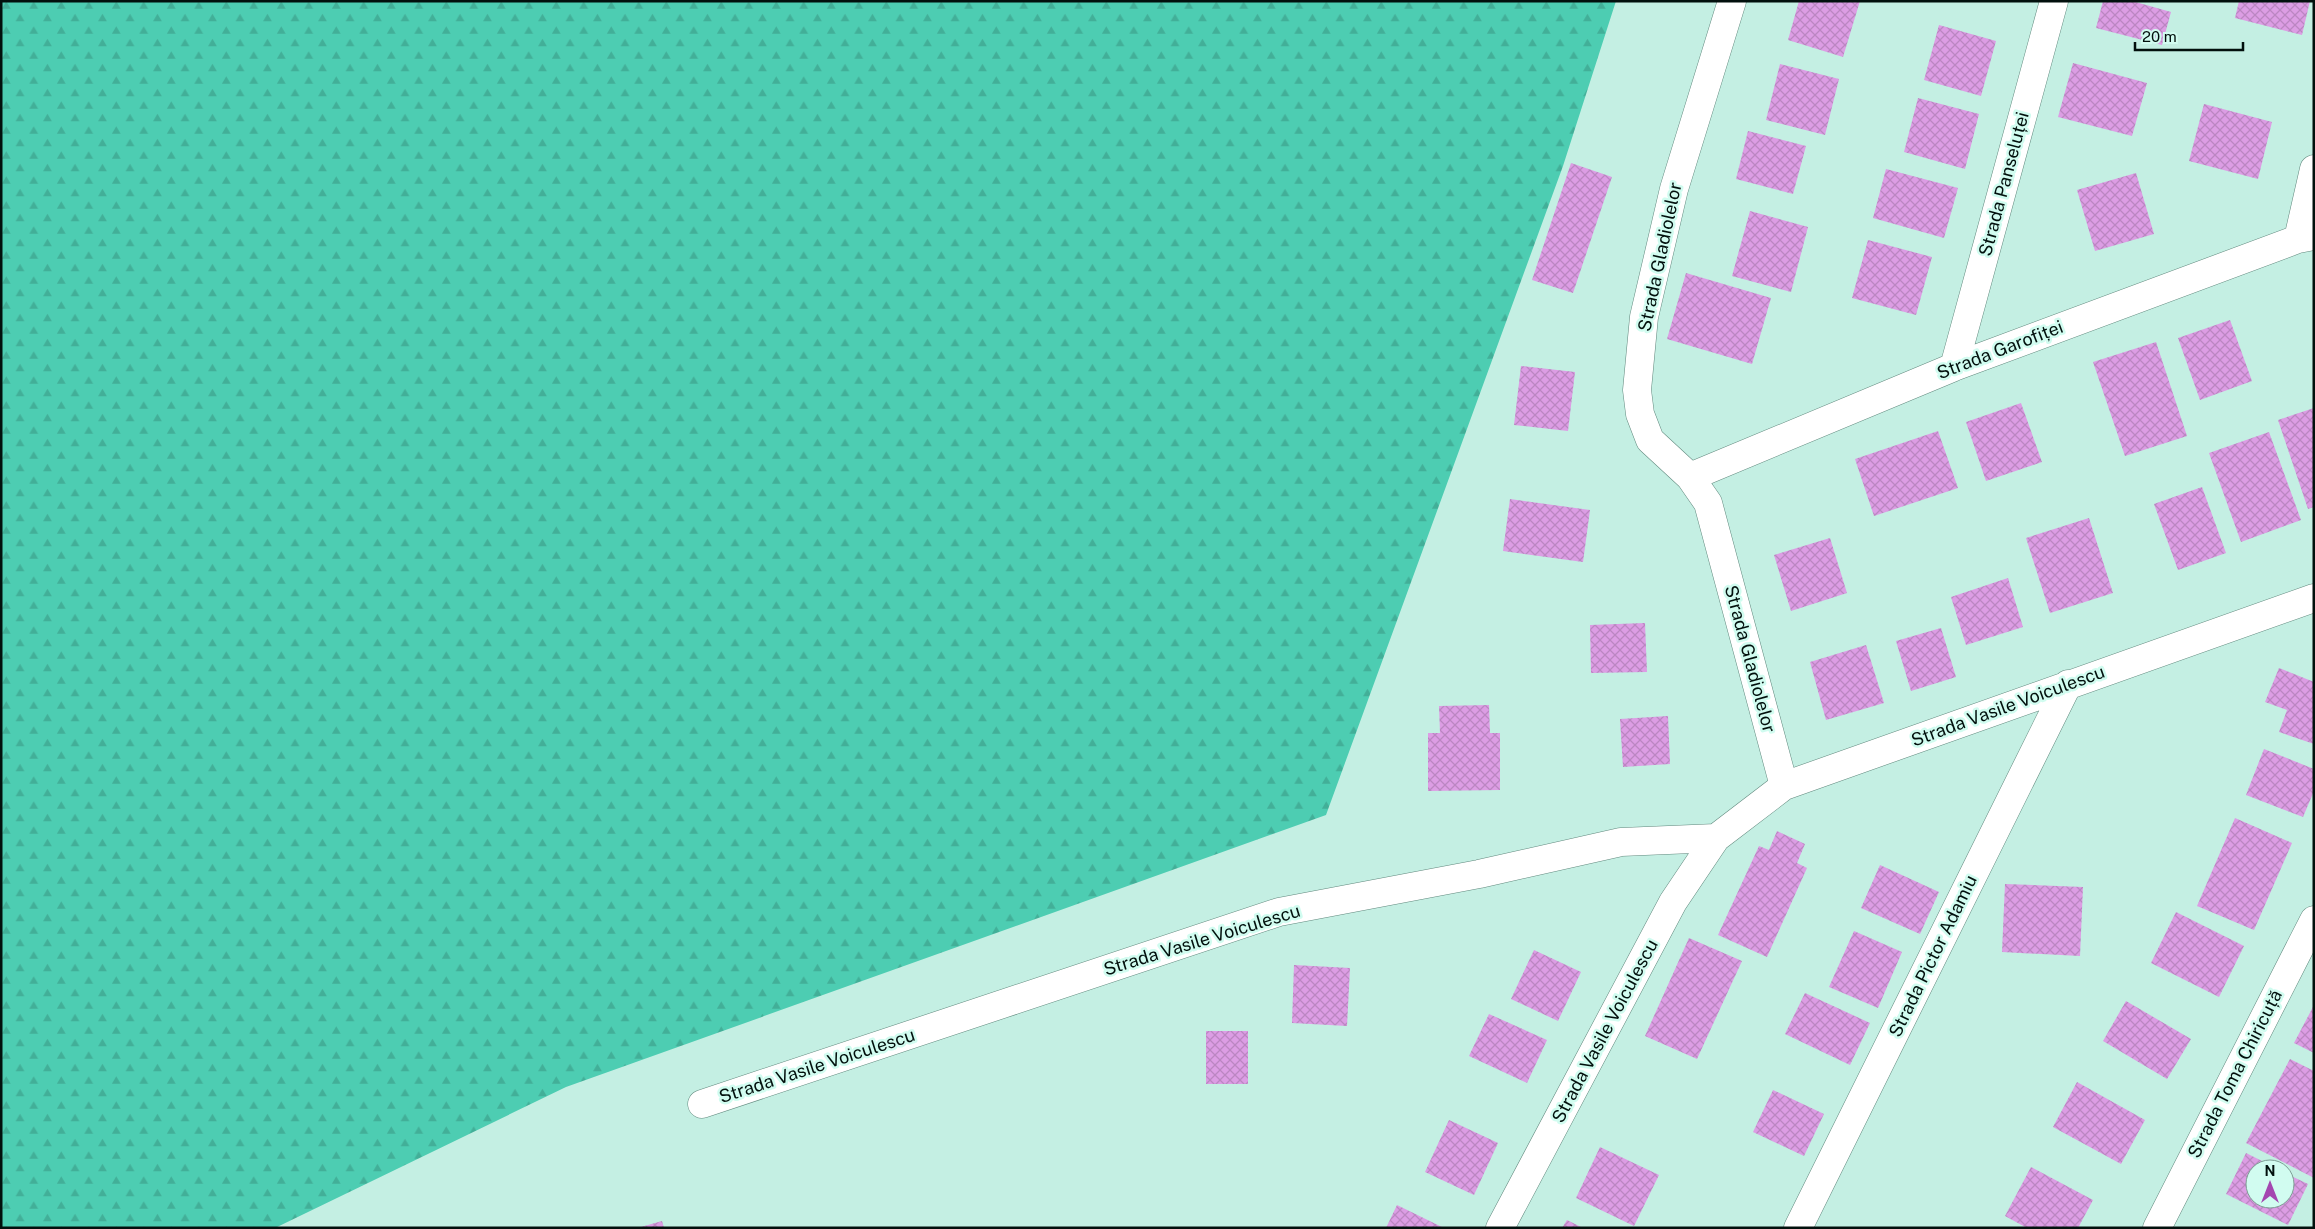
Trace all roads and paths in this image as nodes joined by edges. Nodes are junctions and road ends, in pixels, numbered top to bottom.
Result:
1 (1732, 1) edge
2 (2054, 1) edge
3 (2314, 169) edge
4 (2306, 237) edge
5 (1954, 366) junction
6 (1690, 476) junction
7 (2308, 604) edge
8 (2068, 684) junction
9 (1784, 786) junction
10 (1716, 838) junction
11 (2314, 920) edge
12 (702, 1104) dead end
13 (1500, 1228) edge
14 (1798, 1228) edge
15 (2157, 1228) edge

1 - 6 street, Strada Gladiolelor
2 - 5 street, Strada Panseluței
3 - 4 street
4 - 5 street, Strada Garofiței
5 - 6 street, Strada Garofiței
6 - 9 street, Strada Gladiolelor
7 - 8 street, Strada Vasile Voiculescu
8 - 9 street, Strada Vasile Voiculescu
8 - 14 street, Strada Pictor Adamiu
9 - 10 street, Strada Vasile Voiculescu
10 - 12 street, Strada Vasile Voiculescu
10 - 13 street, Strada Vasile Voiculescu
11 - 15 street, Strada Toma Chiricuță

